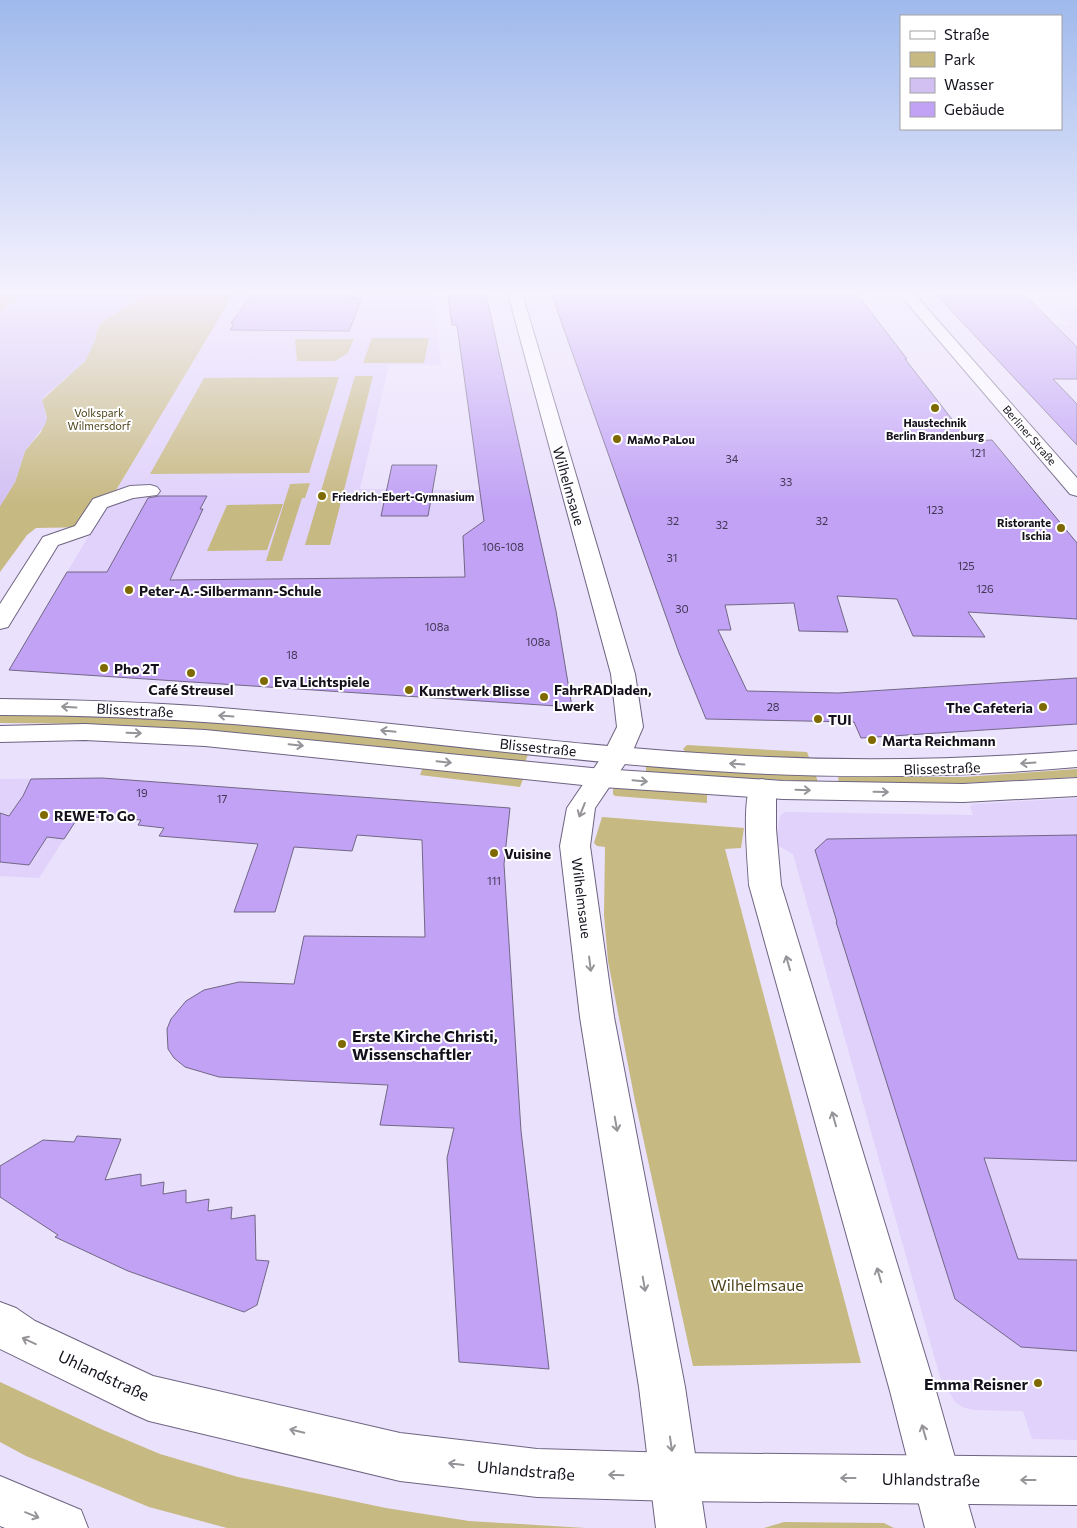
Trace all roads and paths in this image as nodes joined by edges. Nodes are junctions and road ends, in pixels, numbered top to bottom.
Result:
1 (534, 361) edge
2 (965, 361) edge
3 (1077, 490) edge
4 (150, 491) dead end
5 (0, 622) edge
6 (0, 706) edge
7 (0, 734) edge
8 (617, 755) junction
9 (1077, 759) edge
10 (602, 778) junction
11 (762, 788) junction
12 (1077, 788) edge
13 (0, 1323) edge
14 (675, 1477) junction
15 (938, 1478) junction
16 (1077, 1481) edge
17 (0, 1501) edge
18 (63, 1528) edge
19 (681, 1528) edge
20 (950, 1528) edge

1 - 8 street, Wilhelmsaue
2 - 3 street, Berliner Straße
4 - 5 street
8 -> 6 street, Blissestraße
7 -> 10 street, Blissestraße
9 -> 8 street, Blissestraße
8 - 10 street, Wilhelmsaue
10 -> 11 street, Blissestraße
10 -> 14 street, Wilhelmsaue
11 -> 12 street, Blissestraße
15 -> 11 street
14 -> 13 street, Uhlandstraße
15 -> 14 street, Uhlandstraße
14 - 19 street, Wilhelmsaue
16 -> 15 street, Uhlandstraße
15 - 20 street
17 -> 18 street

